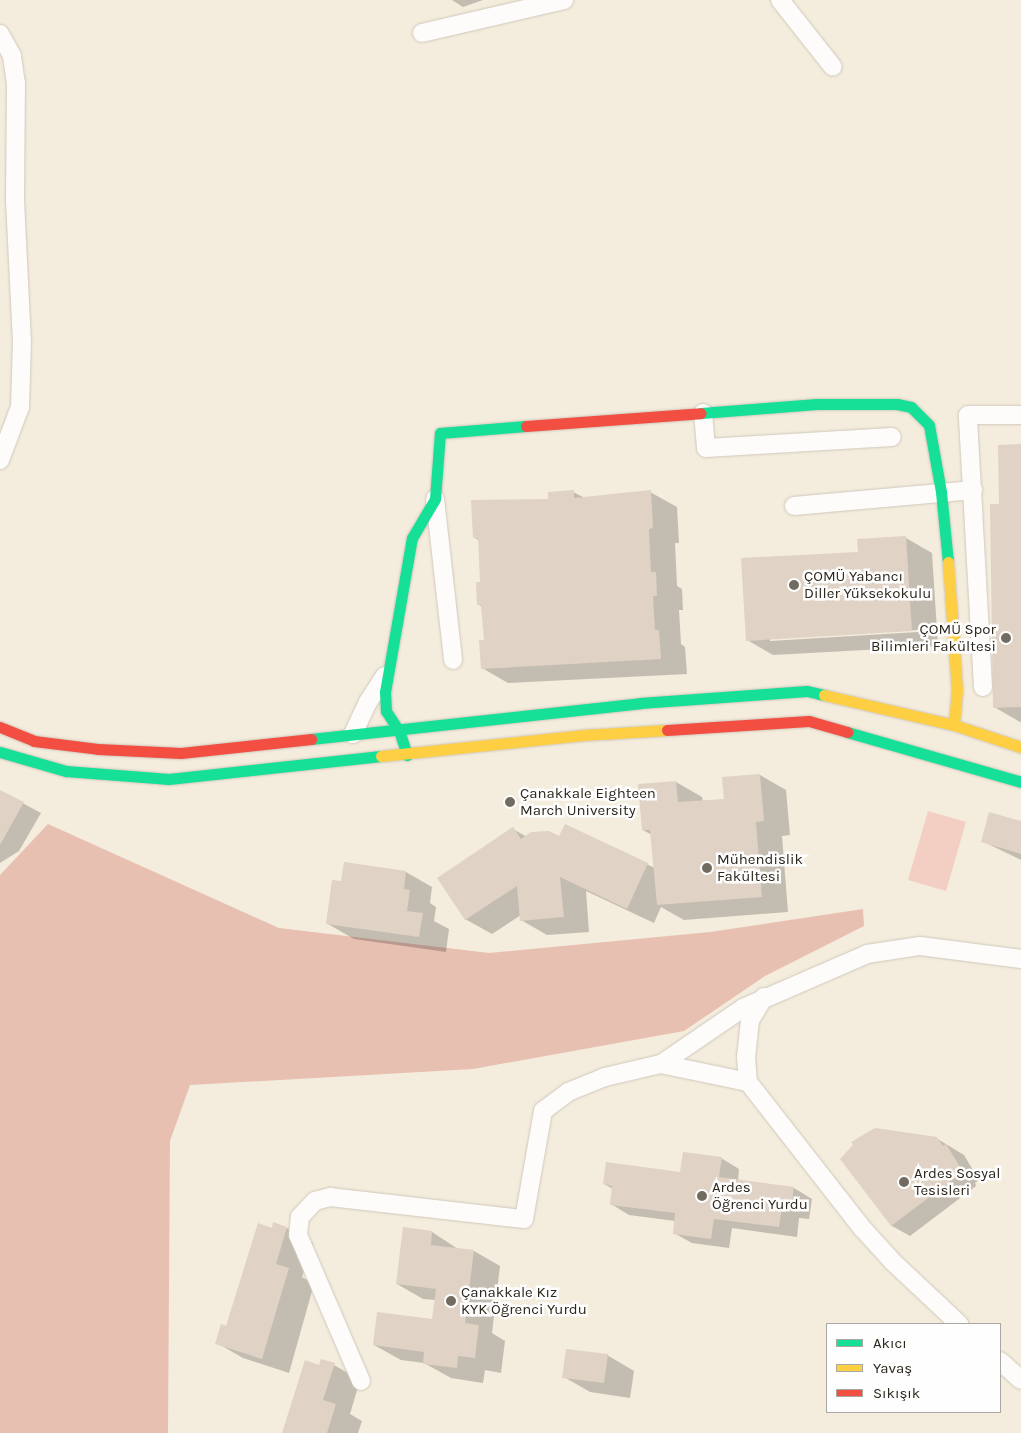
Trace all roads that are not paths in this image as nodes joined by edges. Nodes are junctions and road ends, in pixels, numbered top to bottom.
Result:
1 (564, 0) edge
2 (780, 0) edge
3 (422, 33) dead end
4 (0, 34) edge
5 (0, 44) edge
6 (833, 67) dead end
7 (703, 413) junction
8 (1021, 415) edge
9 (892, 437) dead end
10 (0, 443) edge
11 (0, 460) edge
12 (972, 490) junction
13 (940, 492) junction
14 (435, 499) junction
15 (794, 506) dead end
16 (453, 660) dead end
17 (388, 671) junction
18 (983, 687) dead end
19 (954, 725) junction
20 (0, 727) edge
21 (399, 731) junction
22 (353, 734) junction
23 (1021, 747) edge
24 (0, 752) edge
25 (407, 755) junction
26 (353, 760) junction
27 (1021, 782) edge
28 (1021, 959) edge
29 (764, 997) junction
30 (661, 1064) junction
31 (748, 1082) junction
32 (958, 1323) edge
33 (1001, 1362) edge
34 (1021, 1380) edge
35 (360, 1381) dead end

1 - 3 street
2 - 6 street
4 - 11 street
5 - 10 street
7 - 9 street
7 - 13 street
7 - 14 street
8 - 12 street
12 - 13 street
12 - 18 street
13 - 15 street
13 - 19 street
14 - 16 street
14 - 17 street
17 - 21 street
17 - 22 street
19 - 21 street
19 - 23 street
20 - 22 street
21 - 22 street
21 - 25 street
22 - 26 street
24 - 26 street
25 - 26 street
25 - 27 street
28 - 29 street
29 - 30 street
29 - 31 street
30 - 31 street
30 - 35 street
31 - 32 street
33 - 34 street

